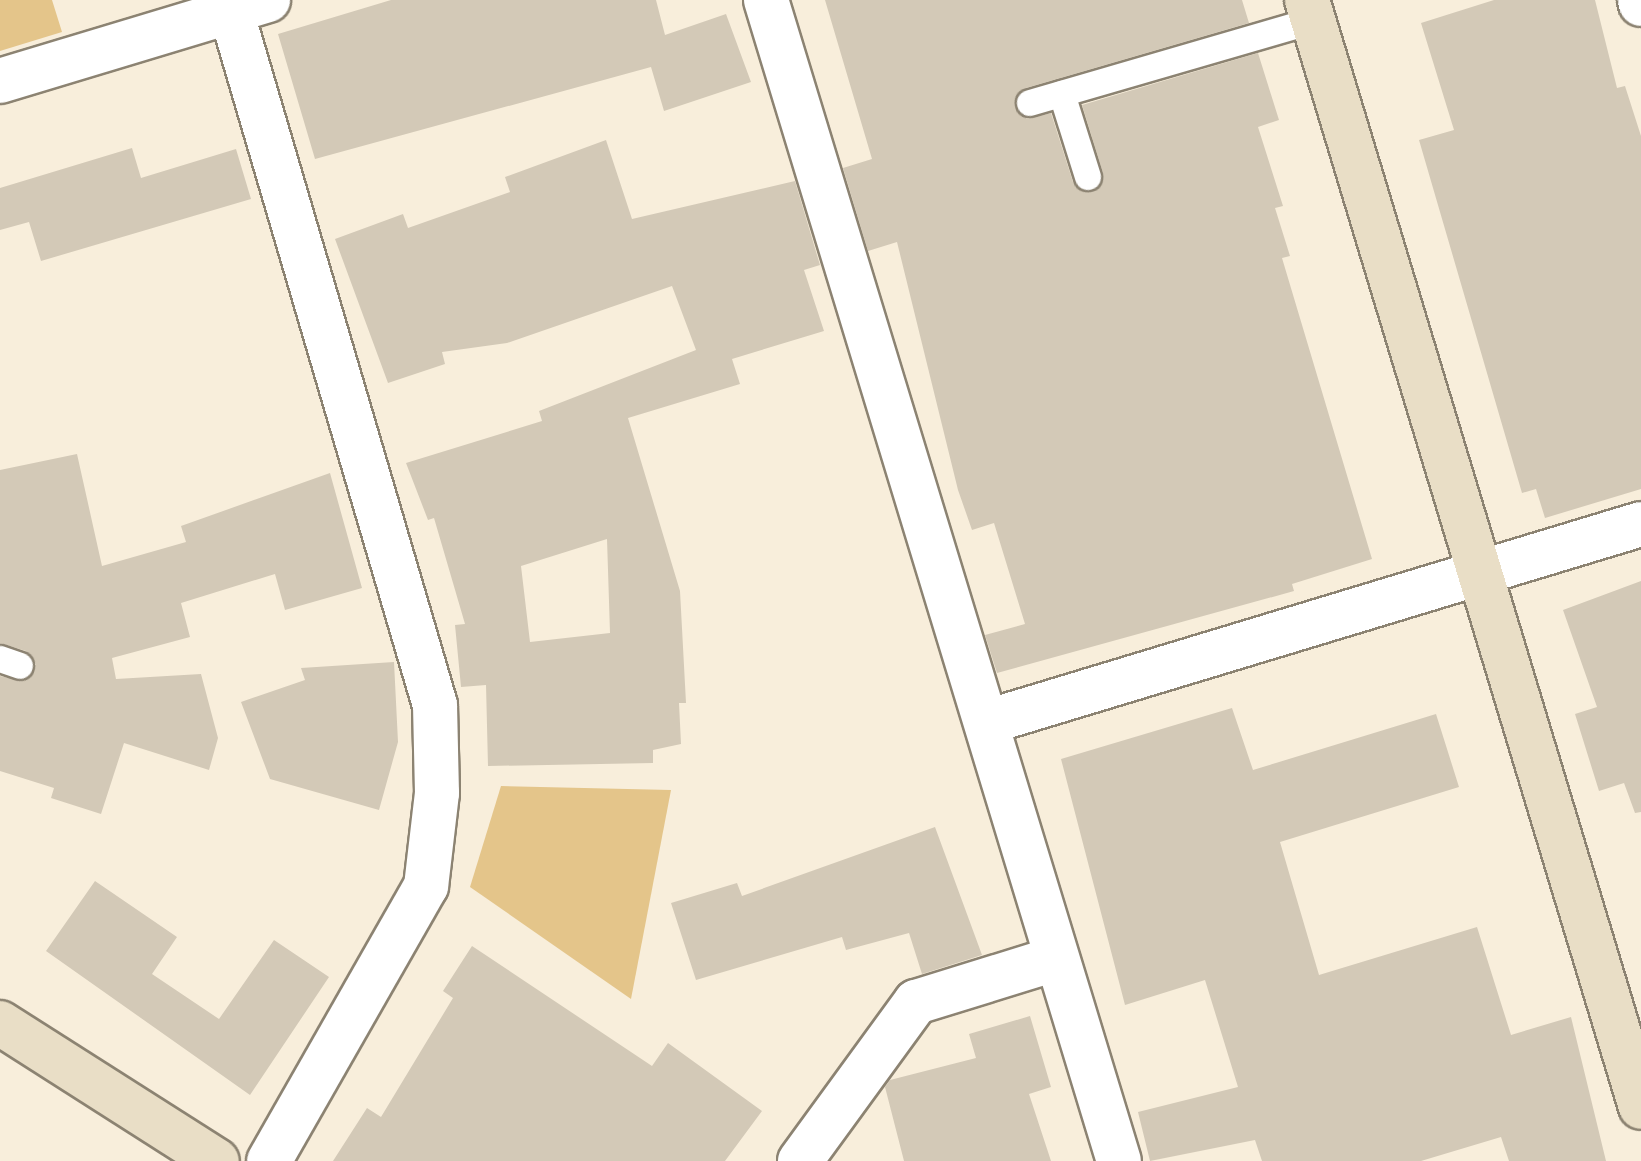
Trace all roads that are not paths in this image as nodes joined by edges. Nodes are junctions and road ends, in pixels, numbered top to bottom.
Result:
1 (766, 0) edge
2 (250, 6) edge
3 (1310, 10) edge
4 (0, 81) edge
5 (1062, 94) junction
6 (1030, 103) dead end
7 (1088, 177) dead end
8 (1641, 524) edge
9 (1480, 573) junction
10 (987, 722) junction
11 (1055, 959) junction
12 (0, 1023) edge
13 (1641, 1107) edge
14 (828, 1143) edge
15 (217, 1161) edge
16 (269, 1161) edge
17 (800, 1161) edge
18 (1119, 1161) edge

1 - 10 street
2 - 4 street
2 - 16 street
3 - 5 lane
3 - 9 street
5 - 6 lane
5 - 7 lane
8 - 9 street
9 - 10 street
9 - 13 street
10 - 11 street
11 - 14 street
11 - 18 street
12 - 15 street
14 - 17 street

